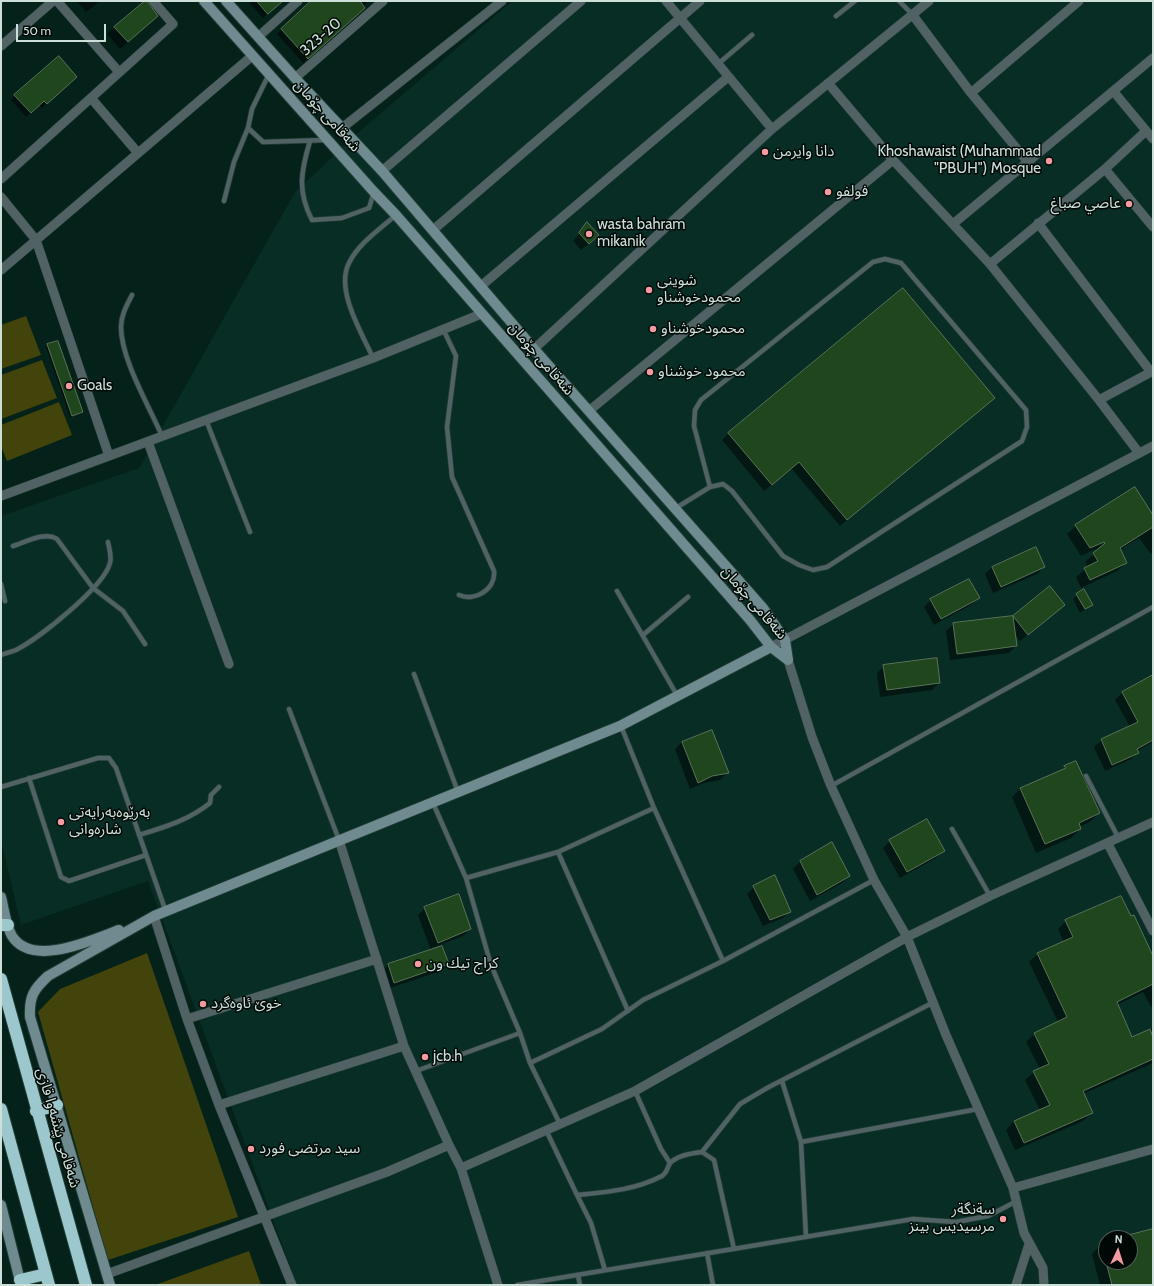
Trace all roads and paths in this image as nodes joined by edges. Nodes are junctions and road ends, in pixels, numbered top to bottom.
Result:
1 (53, 1) edge
2 (57, 1) edge
3 (153, 1) edge
4 (204, 1) edge
5 (226, 1) edge
6 (298, 1) edge
7 (383, 1) edge
8 (502, 1) edge
9 (581, 1) edge
10 (666, 1) edge
11 (700, 1) edge
12 (855, 1) edge
13 (899, 1) edge
14 (1079, 1) edge
15 (926, 2) edge
16 (912, 14) junction
17 (836, 16) dead end
18 (680, 19) junction
19 (752, 35) dead end
20 (258, 37) junction
21 (1, 46) edge
22 (252, 56) junction
23 (1153, 58) edge
24 (718, 64) junction
25 (119, 72) junction
26 (269, 74) junction
27 (728, 77) junction
28 (295, 78) junction
29 (828, 83) junction
30 (1114, 92) junction
31 (971, 93) junction
32 (91, 98) junction
33 (248, 128) junction
34 (342, 128) junction
35 (772, 129) junction
36 (1146, 131) junction
37 (1153, 139) edge
38 (310, 140) junction
39 (328, 140) junction
40 (360, 147) junction
41 (138, 153) junction
42 (346, 160) junction
43 (893, 160) junction
44 (1027, 161) junction
45 (1105, 169) junction
46 (382, 171) junction
47 (1, 179) edge
48 (374, 192) junction
49 (1, 197) edge
50 (224, 200) dead end
51 (396, 215) junction
52 (1038, 223) junction
53 (953, 224) junction
54 (1153, 227) edge
55 (433, 230) junction
56 (36, 240) junction
57 (990, 264) junction
58 (1, 270) edge
59 (481, 286) junction
60 (132, 295) dead end
61 (481, 314) junction
62 (443, 330) junction
63 (534, 349) junction
64 (373, 358) junction
65 (1152, 371) edge
66 (1100, 400) junction
67 (590, 410) junction
68 (206, 420) junction
69 (162, 436) junction
70 (148, 442) junction
71 (1153, 446) edge
72 (1139, 453) junction
73 (109, 456) junction
74 (710, 487) junction
75 (1, 496) edge
76 (676, 508) junction
77 (250, 532) dead end
78 (108, 542) dead end
79 (13, 546) dead end
80 (1, 584) edge
81 (93, 588) junction
82 (617, 591) dead end
83 (459, 595) dead end
84 (688, 597) dead end
85 (5, 601) dead end
86 (1153, 607) edge
87 (763, 608) junction
88 (750, 620) junction
89 (643, 635) junction
90 (785, 640) junction
91 (145, 644) dead end
92 (771, 647) junction
93 (1, 655) edge
94 (788, 660) junction
95 (229, 664) dead end
96 (414, 674) dead end
97 (678, 697) junction
98 (289, 709) dead end
99 (620, 726) junction
100 (1086, 776) dead end
101 (29, 778) junction
102 (218, 786) dead end
103 (831, 786) junction
104 (1, 787) edge
105 (458, 793) junction
106 (432, 803) junction
107 (654, 808) junction
108 (1153, 822) edge
109 (952, 829) dead end
110 (139, 835) junction
111 (1119, 839) junction
112 (339, 840) junction
113 (1108, 844) junction
114 (558, 852) junction
115 (146, 855) junction
116 (466, 878) junction
117 (874, 880) junction
118 (990, 896) junction
119 (1, 897) edge
120 (166, 912) junction
121 (154, 916) junction
122 (143, 921) junction
123 (5, 925) edge
124 (1153, 931) edge
125 (907, 937) junction
126 (377, 959) junction
127 (723, 961) junction
128 (1, 979) edge
129 (934, 1002) junction
130 (628, 1011) junction
131 (187, 1019) junction
132 (520, 1033) junction
133 (404, 1046) junction
134 (530, 1063) junction
135 (416, 1071) junction
136 (782, 1081) junction
137 (635, 1092) junction
138 (57, 1105) junction
139 (219, 1105) junction
140 (1, 1109) edge
141 (978, 1109) junction
142 (36, 1111) junction
143 (560, 1124) junction
144 (546, 1130) junction
145 (801, 1142) junction
146 (448, 1145) junction
147 (1153, 1149) edge
148 (702, 1152) junction
149 (670, 1163) junction
150 (461, 1168) junction
151 (1013, 1188) junction
152 (577, 1195) junction
153 (1015, 1202) junction
154 (1, 1204) edge
155 (265, 1218) junction
156 (806, 1237) junction
157 (1029, 1244) junction
158 (734, 1249) junction
159 (707, 1253) junction
160 (605, 1270) junction
161 (107, 1274) junction
162 (578, 1275) junction
163 (47, 1280) edge
164 (20, 1283) edge
165 (86, 1285) edge
166 (110, 1285) edge
167 (292, 1285) edge
168 (498, 1285) edge
169 (517, 1285) edge
170 (580, 1285) edge
171 (713, 1285) edge
172 (1016, 1285) edge
173 (1044, 1285) edge

1 - 21 street
2 - 25 street
3 - 25 street
4 - 22 street, شەقامی چۆمان
5 - 20 street, شەقامی چۆمان
6 - 20 street
7 - 28 street, 323-20
8 - 34 street
9 - 46 street
10 - 18 street
11 - 18 street
12 - 17 lane
13 - 16 lane
14 - 31 street
15 - 16 street
16 - 29 street
16 - 31 street
18 - 24 street
18 - 55 street
19 - 24 lane
20 - 28 street, شەقامی چۆمان
22 - 26 street, شەقامی چۆمان
22 - 41 street
23 - 30 street
24 - 27 street
25 - 32 street
26 - 33 lane
26 - 39 street, شەقامی چۆمان
27 - 35 street
27 - 59 street
28 - 34 street, شەقامی چۆمان
29 - 35 street
29 - 43 street
30 - 36 street
30 - 44 street
31 - 44 street
32 - 41 street
32 - 47 street
33 - 38 lane
33 - 50 lane
34 - 40 street, شەقامی چۆمان
35 - 63 street
36 - 37 street
36 - 45 street
38 - 39 lane
38 - 48 lane
39 - 42 street, شەقامی چۆمان
40 - 42 street
40 - 46 street, شەقامی چۆمان
41 - 56 street
42 - 48 street, شەقامی چۆمان
43 - 53 street
43 - 67 street
44 - 53 street
45 - 52 street
45 - 54 street
46 - 55 street, شەقامی چۆمان
48 - 51 street, شەقامی چۆمان
49 - 56 street
51 - 61 street, شەقامی چۆمان
51 - 64 lane
52 - 57 street
52 - 65 street
53 - 57 street
55 - 59 street, شەقامی چۆمان
56 - 58 street
56 - 73 street
57 - 66 street
59 - 63 street, شەقامی چۆمان
60 - 69 lane
61 - 62 street
61 - 88 street, شەقامی چۆمان
62 - 64 street
62 - 83 lane
63 - 67 street, شەقامی چۆمان
64 - 68 street
65 - 66 street
66 - 72 street
67 - 76 street, شەقامی چۆمان
68 - 69 street
68 - 77 lane
69 - 70 street
70 - 73 street
70 - 95 street
71 - 72 street
72 - 90 street
73 - 75 street
74 - 74 lane
74 - 76 lane
76 - 87 street, شەقامی چۆمان
78 - 81 lane
79 - 81 lane
80 - 85 lane
81 - 91 lane
81 - 93 lane
82 - 89 lane
84 - 89 lane
86 - 103 lane
87 - 88 street
87 - 90 street, شەقامی چۆمان
88 - 92 street, شەقامی چۆمان
89 - 97 lane
90 - 92 street
90 - 94 street, شەقامی چۆمان
92 - 94 street, شەقامی چۆمان
92 - 97 street
94 - 103 street
96 - 105 lane
97 - 99 street
98 - 112 lane
99 - 105 street
99 - 107 lane
100 - 111 lane
101 - 104 lane
101 - 110 lane
101 - 115 lane
102 - 110 lane
103 - 117 street
105 - 106 street
106 - 112 street
106 - 116 lane
107 - 114 lane
107 - 127 lane
108 - 111 street
109 - 118 lane
110 - 115 lane
111 - 113 street
112 - 120 street
112 - 126 street
113 - 118 street
113 - 124 street
114 - 116 lane
114 - 130 lane
115 - 120 lane
116 - 132 lane
117 - 125 street
117 - 127 lane
118 - 125 street
119 - 123 street
120 - 121 street
121 - 122 street
121 - 131 street
122 - 123 street
122 - 138 street
125 - 129 street
125 - 137 street
126 - 131 street
126 - 133 street
127 - 130 lane
128 - 142 highway, شەقامی پێشەوا قازی
129 - 136 lane
129 - 141 street
130 - 134 lane
131 - 139 street
132 - 134 lane
132 - 135 lane
133 - 135 street
133 - 139 street
134 - 143 lane
135 - 146 street
136 - 145 lane
136 - 148 lane
137 - 143 street
137 - 149 lane
138 - 142 highway
138 - 161 street
139 - 155 street
140 - 163 highway
141 - 145 lane
141 - 151 street
142 - 165 highway, شەقامی پێشەوا قازی
143 - 144 street
144 - 150 street
144 - 152 lane
145 - 156 lane
146 - 150 street
146 - 155 street
147 - 151 street
148 - 149 lane
148 - 158 lane
149 - 152 lane
150 - 168 street
151 - 153 street
152 - 160 lane
153 - 156 lane
153 - 157 street
154 - 164 street
155 - 161 street
155 - 167 street
156 - 158 lane
157 - 172 street
157 - 173 street
158 - 159 lane
159 - 160 lane
159 - 171 lane
160 - 162 lane
161 - 166 street
162 - 169 lane
162 - 170 lane
163 - 164 highway

